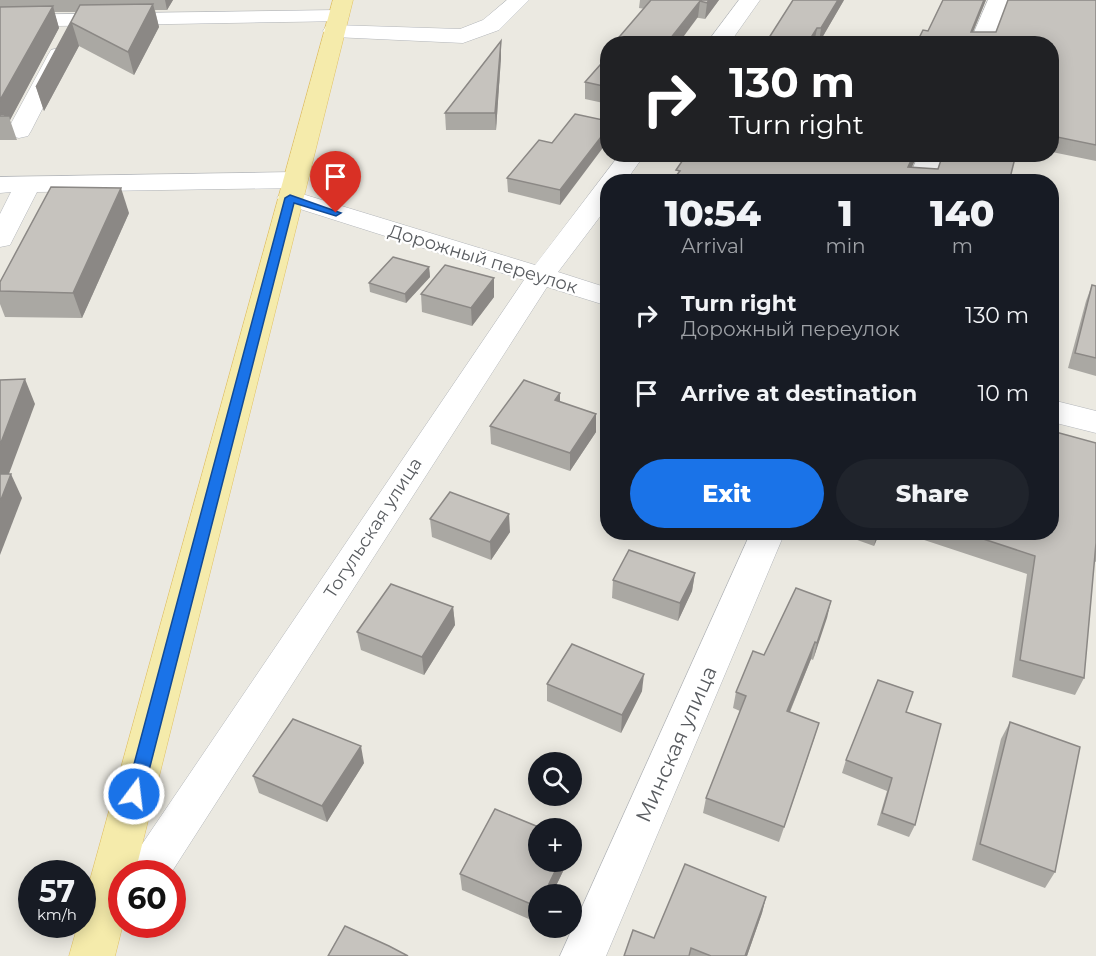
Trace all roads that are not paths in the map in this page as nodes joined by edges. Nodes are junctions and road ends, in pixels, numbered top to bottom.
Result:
1 (519, 0) edge
2 (750, 0) edge
3 (998, 0) edge
4 (338, 16) edge
5 (78, 19) junction
6 (0, 21) edge
7 (723, 36) edge
8 (983, 36) edge
9 (19, 131) dead end
10 (0, 185) edge
11 (28, 185) junction
12 (293, 189) junction
13 (600, 198) edge
14 (0, 239) edge
15 (540, 277) junction
16 (600, 295) edge
17 (1059, 413) edge
18 (1096, 422) edge
19 (765, 540) edge
20 (156, 860) edge
21 (108, 932) edge
22 (92, 956) edge
23 (584, 956) edge

1 - 4 street
2 - 7 street
3 - 8 street
4 - 5 street
4 - 12 main road
5 - 6 street
5 - 9 street
10 - 11 street, Дорожный переулок
11 - 12 street, Дорожный переулок
11 - 14 street
12 - 15 street, Дорожный переулок
12 - 22 main road
13 - 15 street, Тогульская улица
15 - 16 street, Дорожный переулок
15 - 20 street, Тогульская улица
17 - 18 street
19 - 23 street, Минская улица
21 - 22 street

